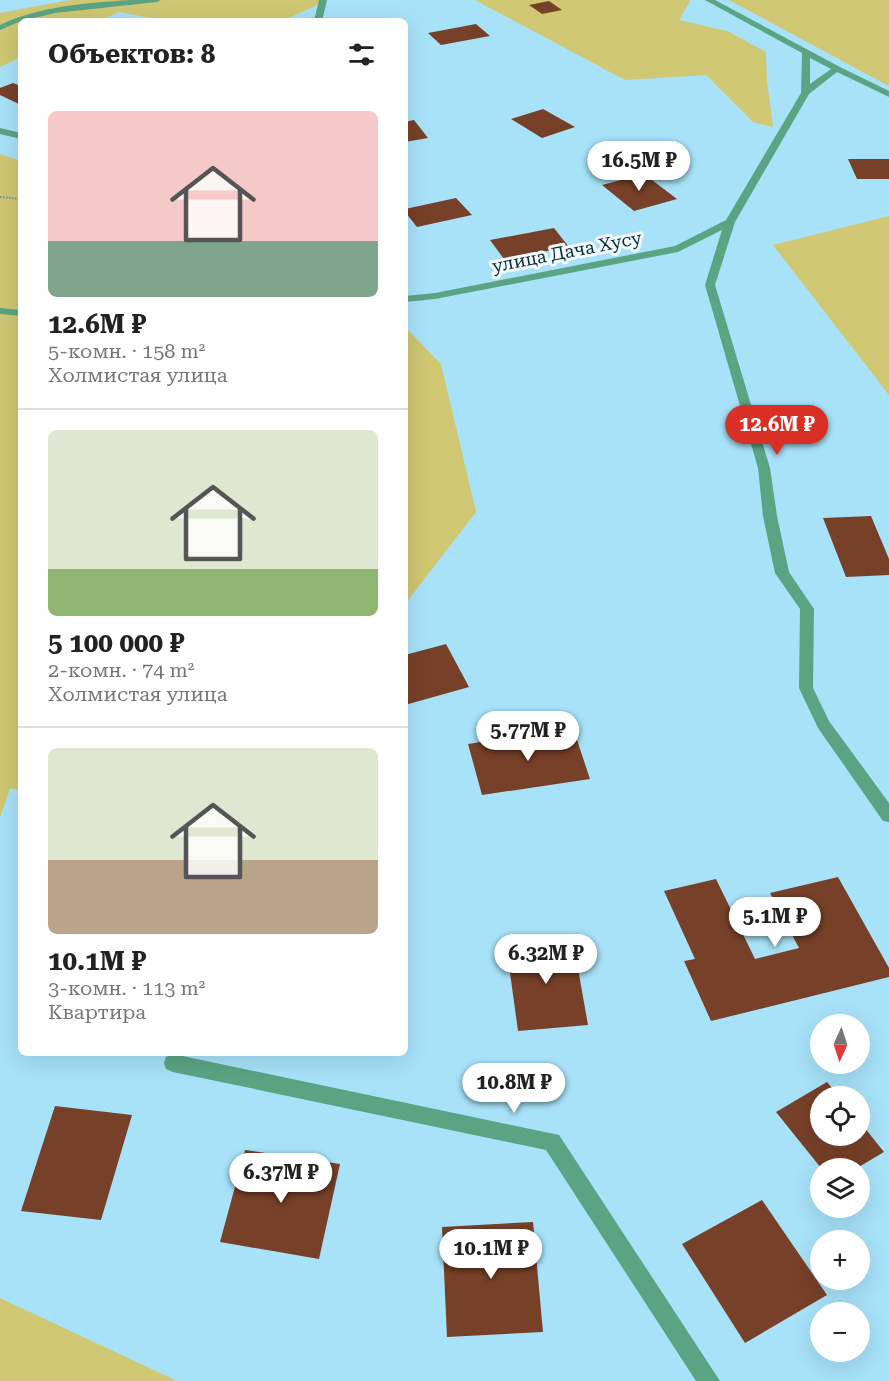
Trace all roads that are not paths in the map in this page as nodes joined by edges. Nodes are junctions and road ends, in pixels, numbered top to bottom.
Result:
1 (157, 0) edge
2 (323, 0) edge
3 (710, 0) edge
4 (22, 18) edge
5 (319, 18) edge
6 (18, 19) edge
7 (0, 28) edge
8 (806, 52) junction
9 (837, 69) junction
10 (805, 93) junction
11 (889, 94) edge
12 (0, 131) edge
13 (18, 134) edge
14 (730, 222) junction
15 (408, 298) edge
16 (0, 311) edge
17 (18, 313) edge
18 (889, 816) edge
19 (173, 1063) dead end
20 (709, 1381) edge

1 - 4 street
2 - 5 street
3 - 8 street
6 - 7 street
8 - 9 street
8 - 10 street
9 - 10 street
9 - 11 street
10 - 14 street
12 - 13 street
14 - 15 street, улица Дача Хусу
14 - 18 street
16 - 17 street
19 - 20 street

